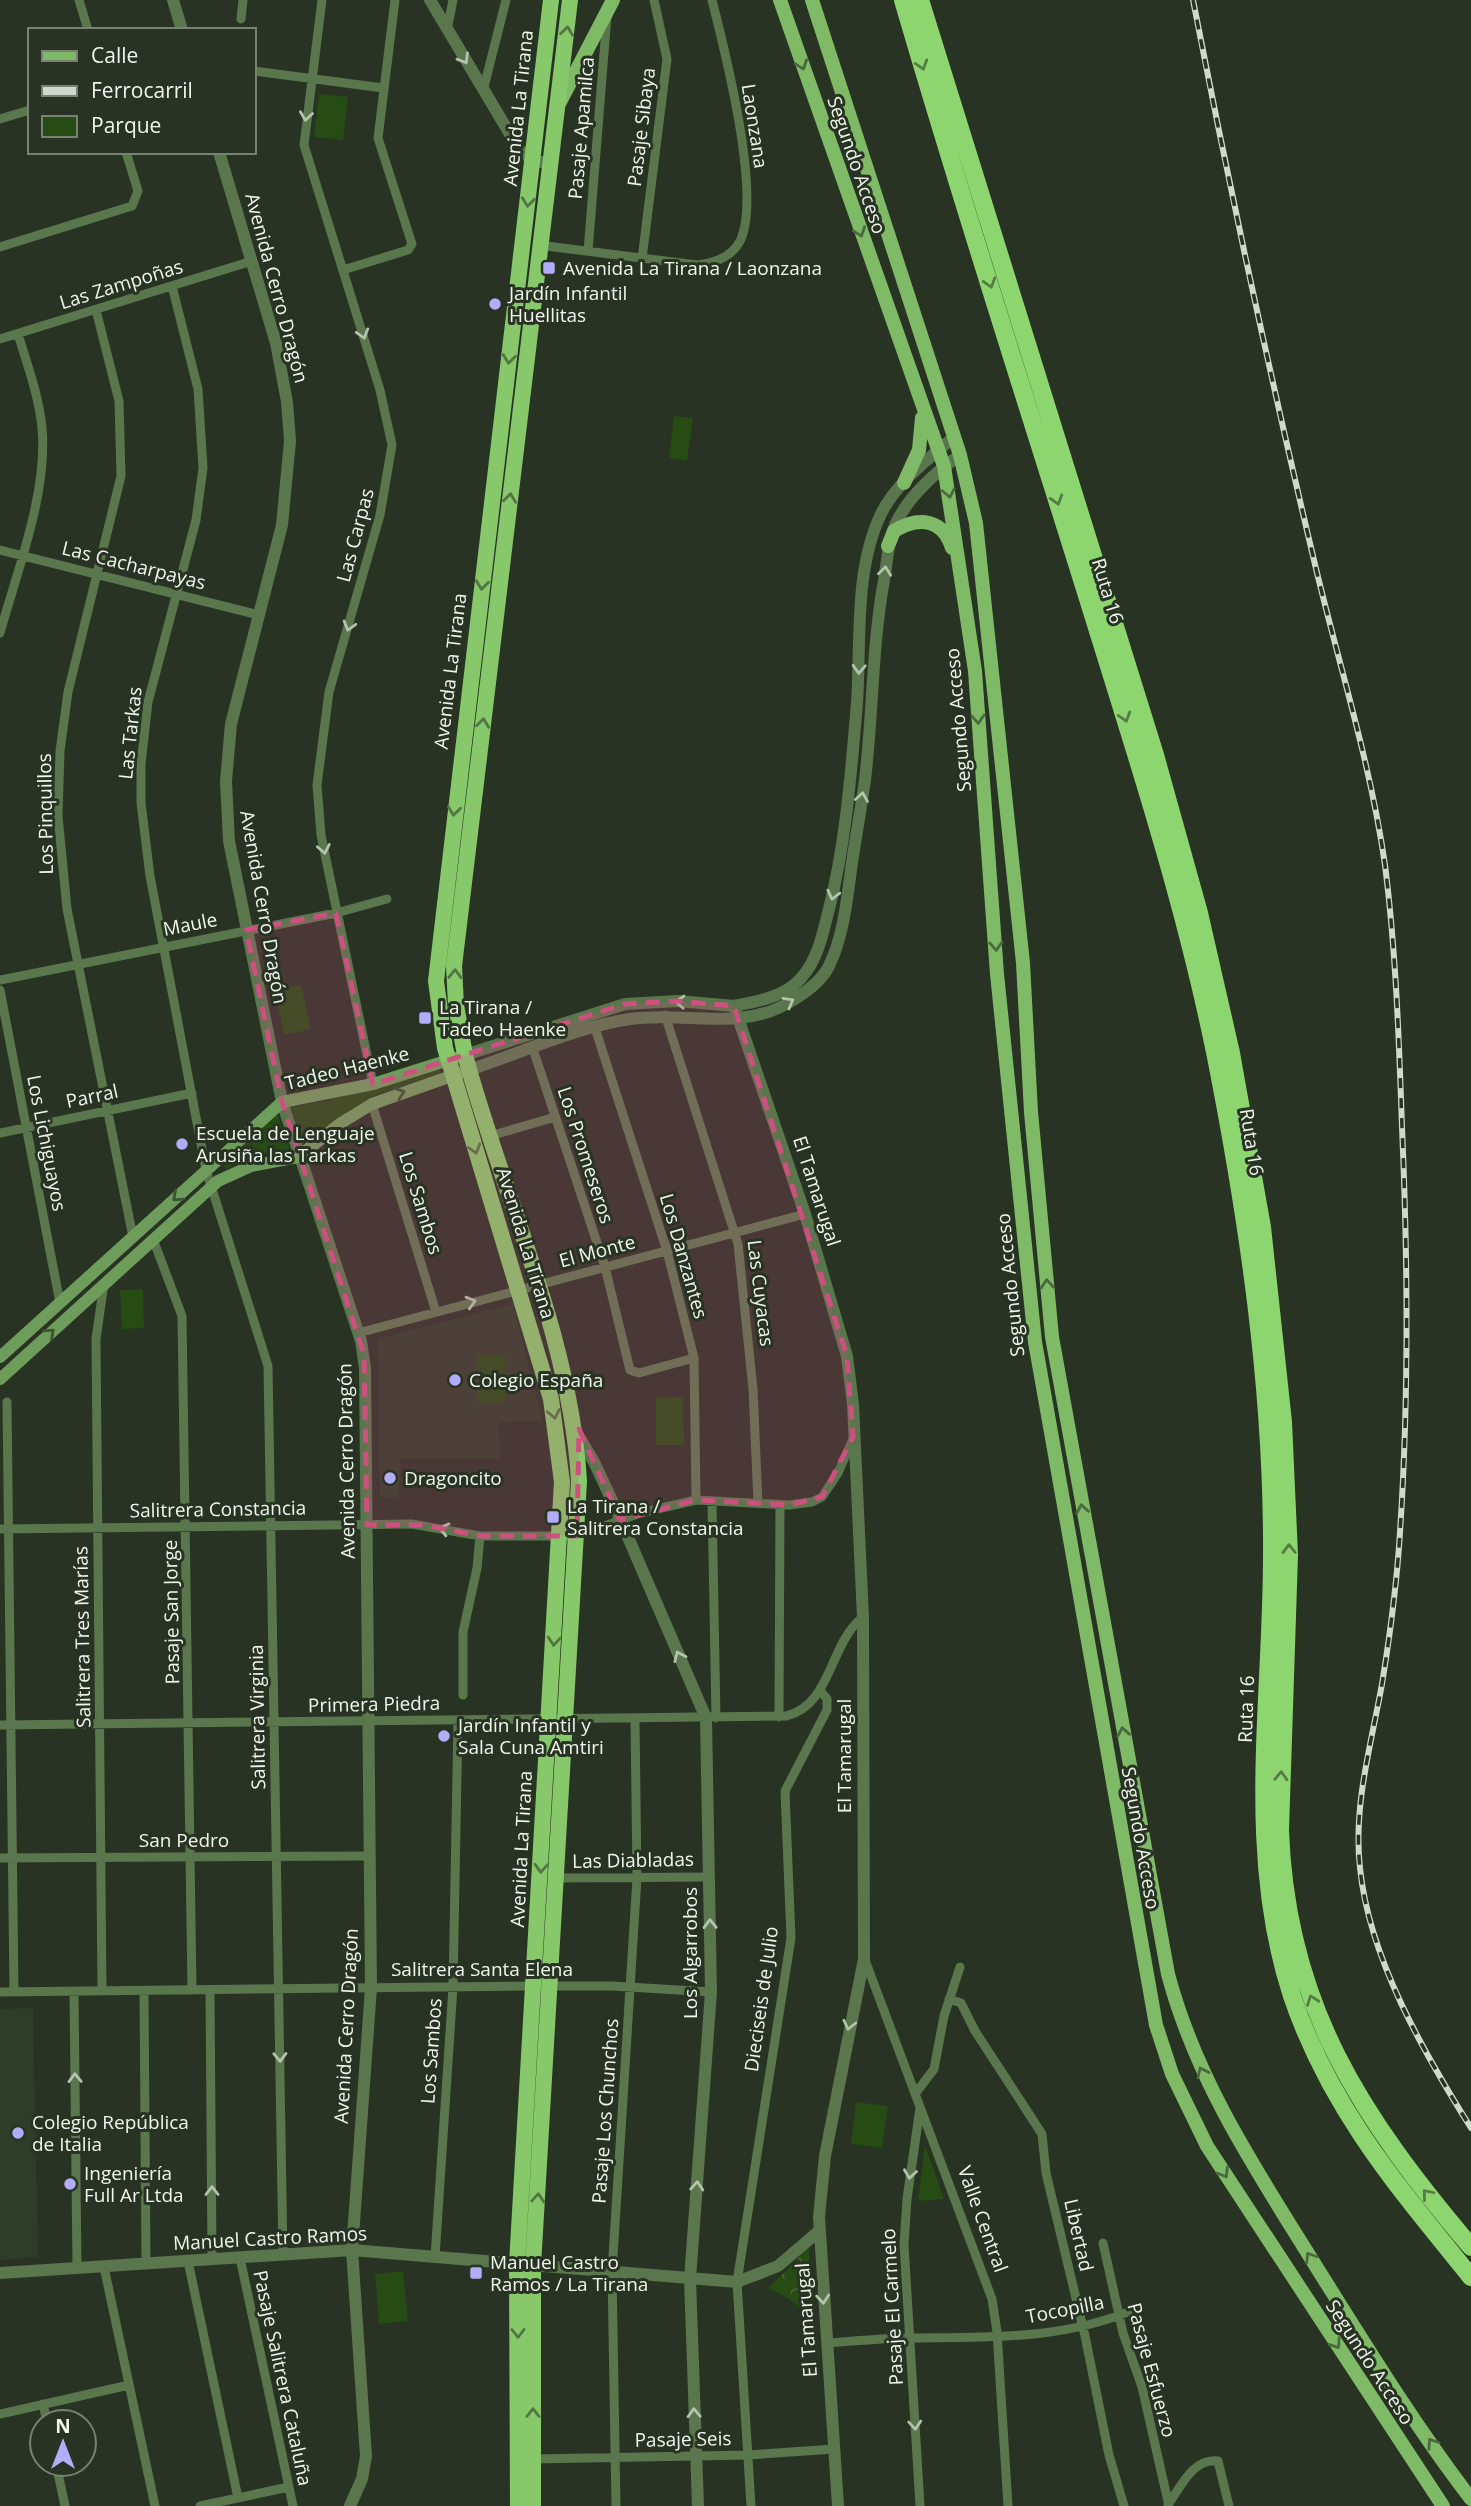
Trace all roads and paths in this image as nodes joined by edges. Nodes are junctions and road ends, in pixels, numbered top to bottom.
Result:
1 (79, 0) edge
2 (173, 0) edge
3 (243, 0) edge
4 (323, 0) edge
5 (395, 0) edge
6 (430, 0) edge
7 (453, 0) edge
8 (506, 0) edge
9 (551, 0) edge
10 (570, 0) edge
11 (654, 0) edge
12 (712, 0) edge
13 (780, 0) edge
14 (812, 0) edge
15 (903, 0) edge
16 (920, 0) edge
17 (610, 4) edge
18 (241, 19) dead end
19 (87, 28) edge
20 (181, 28) edge
21 (447, 30) junction
22 (256, 71) edge
23 (311, 78) junction
24 (383, 88) junction
25 (483, 91) junction
26 (558, 106) junction
27 (28, 111) edge
28 (0, 119) edge
29 (127, 154) edge
30 (220, 154) edge
31 (533, 161) junction
32 (551, 163) junction
33 (523, 243) junction
34 (541, 245) junction
35 (0, 247) edge
36 (588, 251) junction
37 (642, 258) junction
38 (252, 261) junction
39 (343, 270) junction
40 (172, 286) junction
41 (96, 310) junction
42 (18, 334) junction
43 (0, 339) edge
44 (920, 402) junction
45 (954, 437) junction
46 (938, 450) junction
47 (960, 455) junction
48 (944, 466) junction
49 (904, 483) junction
50 (888, 546) junction
51 (0, 550) edge
52 (21, 555) junction
53 (98, 575) junction
54 (176, 594) junction
55 (965, 603) junction
56 (259, 615) junction
57 (0, 634) edge
58 (387, 899) dead end
59 (336, 913) junction
60 (246, 930) junction
61 (163, 947) junction
62 (78, 964) junction
63 (0, 979) edge
64 (0, 990) edge
65 (738, 1012) junction
66 (665, 1016) junction
67 (595, 1028) junction
68 (533, 1049) junction
69 (467, 1063) junction
70 (450, 1068) junction
71 (373, 1084) junction
72 (192, 1094) junction
73 (282, 1102) junction
74 (373, 1104) junction
75 (108, 1111) junction
76 (555, 1117) junction
77 (27, 1127) junction
78 (0, 1133) edge
79 (490, 1136) junction
80 (298, 1157) junction
81 (206, 1170) junction
82 (211, 1188) junction
83 (805, 1214) junction
84 (735, 1233) junction
85 (133, 1237) junction
86 (153, 1239) junction
87 (667, 1251) junction
88 (604, 1267) junction
89 (104, 1283) junction
90 (537, 1285) junction
91 (519, 1290) junction
92 (60, 1303) junction
93 (436, 1312) junction
94 (358, 1333) junction
95 (0, 1357) edge
96 (694, 1358) junction
97 (0, 1378) edge
98 (7, 1402) dead end
99 (574, 1430) junction
100 (853, 1437) junction
101 (696, 1500) junction
102 (712, 1501) junction
103 (758, 1503) junction
104 (780, 1505) junction
105 (621, 1520) junction
106 (367, 1525) junction
107 (272, 1526) junction
108 (187, 1527) junction
109 (98, 1528) junction
110 (4, 1529) edge
111 (480, 1536) junction
112 (569, 1536) junction
113 (863, 1617) junction
114 (820, 1690) junction
115 (463, 1695) dead end
116 (779, 1717) junction
117 (711, 1718) junction
118 (635, 1719) junction
119 (557, 1720) junction
120 (458, 1721) junction
121 (368, 1722) junction
122 (189, 1723) junction
123 (275, 1723) junction
124 (100, 1724) junction
125 (11, 1725) junction
126 (0, 1726) edge
127 (277, 1856) junction
128 (369, 1856) junction
129 (191, 1857) junction
130 (0, 1858) edge
131 (13, 1858) junction
132 (101, 1858) junction
133 (709, 1877) junction
134 (556, 1878) junction
135 (637, 1878) junction
136 (864, 1959) junction
137 (960, 1967) dead end
138 (535, 1986) junction
139 (552, 1986) junction
140 (453, 1987) junction
141 (631, 1987) junction
142 (371, 1988) junction
143 (279, 1989) junction
144 (192, 1990) junction
145 (211, 1990) junction
146 (102, 1991) junction
147 (144, 1991) junction
148 (14, 1992) junction
149 (74, 1992) junction
150 (711, 1992) junction
151 (0, 1993) edge
152 (949, 1999) junction
153 (915, 2094) junction
154 (920, 2106) junction
155 (819, 2231) junction
156 (1103, 2243) dead end
157 (1471, 2246) edge
158 (352, 2250) junction
159 (282, 2255) junction
160 (435, 2257) junction
161 (240, 2258) junction
162 (212, 2259) junction
163 (188, 2261) junction
164 (146, 2264) junction
165 (525, 2265) junction
166 (104, 2267) junction
167 (77, 2269) junction
168 (612, 2272) junction
169 (0, 2273) edge
170 (1471, 2277) edge
171 (690, 2279) junction
172 (737, 2282) junction
173 (1137, 2308) dead end
174 (1119, 2316) junction
175 (1083, 2327) junction
176 (909, 2337) junction
177 (998, 2337) junction
178 (827, 2343) junction
179 (129, 2385) junction
180 (43, 2404) junction
181 (44, 2408) edge
182 (0, 2414) edge
183 (834, 2449) junction
184 (748, 2455) junction
185 (695, 2456) junction
186 (615, 2457) junction
187 (533, 2459) junction
188 (59, 2478) edge
189 (289, 2487) junction
190 (237, 2498) junction
191 (1471, 2499) edge
192 (1168, 2505) edge
193 (65, 2506) edge
194 (155, 2506) edge
195 (200, 2506) edge
196 (293, 2506) edge
197 (350, 2506) edge
198 (518, 2506) edge
199 (533, 2506) edge
200 (616, 2506) edge
201 (698, 2506) edge
202 (751, 2506) edge
203 (838, 2506) edge
204 (920, 2506) edge
205 (1008, 2506) edge
206 (1124, 2506) edge
207 (1229, 2506) edge
208 (1443, 2506) edge

1 - 19 street
2 - 20 street
3 - 18 street
4 - 23 street, Las Carpas
5 - 24 street
6 - 21 street
7 - 21 street
8 - 25 street
9 - 31 highway, Avenida La Tirana
26 -> 10 highway, Avenida La Tirana
11 - 37 street, Pasaje Sibaya
12 - 37 street, Laonzana
13 -> 44 main road, Segundo Acceso
14 - 45 main road, Segundo Acceso
15 -> 170 highway, Ruta 16
157 -> 16 highway, Ruta 16
17 - 26 main road
17 - 36 street, Pasaje Apamilca
21 -> 25 street
22 - 23 street
23 - 24 street
23 -> 39 street, Las Carpas
24 - 39 street
25 - 31 street
26 - 32 highway, Avenida La Tirana
27 - 28 street
29 - 35 street
30 - 38 street, Avenida Cerro Dragón
31 - 32 street
31 -> 33 highway, Avenida La Tirana
32 - 34 highway, Avenida La Tirana
33 - 34 street, Laonzana
33 -> 70 highway, Avenida La Tirana
34 - 36 street, Laonzana
69 -> 34 highway, Avenida La Tirana
36 - 37 street, Laonzana
38 - 40 street, Las Zampoñas
38 - 56 street, Avenida Cerro Dragón
39 -> 59 street, Las Carpas
40 - 41 street, Las Zampoñas
40 - 54 street, Las Tarkas
41 - 42 street, Las Zampoñas
41 - 53 street, Los Pinquillos
42 - 43 street, Las Zampoñas
42 - 52 street
44 - 46 main road, Segundo Acceso
44 - 49 main road
45 - 46 street
45 - 47 main road, Segundo Acceso
46 - 48 main road, Segundo Acceso
46 - 49 street
47 - 48 street
191 -> 47 main road, Segundo Acceso
48 - 50 street
48 -> 55 main road, Segundo Acceso
49 -> 65 street
50 - 55 main road
65 -> 50 street
51 - 52 street, Las Cacharpayas
52 - 53 street, Las Cacharpayas
52 - 57 street
53 - 54 street, Las Cacharpayas
53 - 62 street, Los Pinquillos
54 - 56 street, Las Cacharpayas
54 - 61 street, Las Tarkas
55 -> 208 main road, Segundo Acceso
56 - 60 street, Avenida Cerro Dragón
58 - 59 street, Maule
59 - 60 street, Maule
59 - 71 street, Las Carpas
60 - 61 street, Maule
60 - 73 street, Avenida Cerro Dragón
61 - 62 street, Maule
61 - 72 street, Las Tarkas
62 - 63 street, Maule
62 - 75 street, Los Pinquillos
64 - 77 street, Los Lichiguayos
65 - 66 street, Tadeo Haenke
65 -> 69 street, Tadeo Haenke
65 - 83 street, El Tamarugal
66 - 67 street, Tadeo Haenke
66 - 84 street, Las Cuyacas
67 - 68 street, Tadeo Haenke
67 - 87 street, Los Danzantes
68 - 69 street, Tadeo Haenke
68 - 76 street, Los Promeseros
69 - 70 main road, Tadeo Haenke
69 - 79 highway, Avenida La Tirana
70 - 71 main road, Tadeo Haenke
74 -> 70 main road, Tadeo Haenke
70 -> 91 highway, Avenida La Tirana
71 - 73 main road, Tadeo Haenke
72 - 75 street, Parral
72 - 81 street, Las Tarkas
73 - 80 street, Avenida Cerro Dragón
73 - 81 main road, Tadeo Haenke
74 - 80 main road, Tadeo Haenke
74 - 93 street, Los Sambos
75 - 77 street, Parral
75 - 85 street, Los Pinquillos
76 - 79 street
76 - 88 street, Los Promeseros
77 - 78 street, Parral
77 - 92 street, Los Lichiguayos
79 - 90 highway, Avenida La Tirana
80 - 82 main road, Tadeo Haenke
80 - 94 street, Avenida Cerro Dragón
81 - 82 street, Las Tarkas
81 -> 85 main road, Tadeo Haenke
82 - 86 main road, Tadeo Haenke
82 - 107 street, Salitrera Virginia
83 - 84 street, El Monte
83 - 100 street, El Tamarugal
84 - 87 street, El Monte
84 - 103 street, Las Cuyacas
85 - 92 main road, Tadeo Haenke
86 - 89 main road, Tadeo Haenke
86 - 108 street, Pasaje San Jorge
87 - 88 street, El Monte
87 - 96 street, Los Danzantes
88 - 90 street, El Monte
88 - 96 street, Los Promeseros
97 -> 89 main road, Tadeo Haenke
89 - 109 street, Salitrera Tres Marías
90 - 91 street, El Monte
90 - 99 highway, Avenida La Tirana
93 -> 91 street, El Monte
91 -> 112 highway, Avenida La Tirana
92 - 95 main road, Tadeo Haenke
93 - 94 street, El Monte
94 - 106 street, Avenida Cerro Dragón
96 - 101 street, Los Danzantes
98 - 110 street
99 - 105 street, Los Algarrobos
99 - 112 highway, Avenida La Tirana
100 - 104 street, Salitrera Constancia
100 - 113 street, El Tamarugal
101 - 102 street, Salitrera Constancia
101 - 105 street, Salitrera Constancia
102 - 103 street, Salitrera Constancia
102 - 117 street
103 - 104 street, Salitrera Constancia
104 - 116 street
105 - 112 street, Salitrera Constancia
117 -> 105 street, Los Algarrobos
106 - 107 street, Salitrera Constancia
111 -> 106 street, Salitrera Constancia
106 - 121 street, Avenida Cerro Dragón
107 - 108 street, Salitrera Constancia
107 - 123 street, Salitrera Virginia
108 - 109 street, Salitrera Constancia
108 - 122 street, Pasaje San Jorge
109 - 110 street, Salitrera Constancia
109 - 124 street, Salitrera Tres Marías
110 - 125 street
111 - 112 street, Salitrera Constancia
111 - 115 street
112 - 119 highway, Avenida La Tirana
113 - 114 street, Primera Piedra
113 - 136 street, El Tamarugal
114 - 116 street, Primera Piedra
114 - 172 street, Dieciseis de Julio
116 - 117 street, Primera Piedra
117 - 118 street, Primera Piedra
117 - 133 street, Los Algarrobos
118 - 119 street, Primera Piedra
118 - 135 street, Pasaje Los Chunchos
119 - 120 street, Primera Piedra
119 - 134 highway, Avenida La Tirana
119 -> 138 highway, Avenida La Tirana
120 - 121 street, Primera Piedra
120 - 140 street, Los Sambos
121 - 123 street, Primera Piedra
121 - 128 street, Avenida Cerro Dragón
122 - 123 street, Primera Piedra
122 - 124 street, Primera Piedra
122 - 129 street, Pasaje San Jorge
123 - 127 street, Salitrera Virginia
124 - 125 street, Primera Piedra
124 - 132 street, Salitrera Tres Marías
125 - 126 street, Primera Piedra
125 - 131 street
127 - 128 street, San Pedro
127 - 129 street, San Pedro
127 - 143 street, Salitrera Virginia
128 - 142 street, Avenida Cerro Dragón
129 - 132 street, San Pedro
129 - 144 street, Pasaje San Jorge
130 - 131 street, San Pedro
131 - 132 street, San Pedro
131 - 148 street
132 - 146 street, Salitrera Tres Marías
133 - 135 street, Las Diabladas
150 -> 133 street, Los Algarrobos
134 - 135 street, Las Diabladas
134 - 139 highway, Avenida La Tirana
135 - 141 street, Pasaje Los Chunchos
136 - 153 street, Valle Central
136 -> 155 street, El Tamarugal
137 - 152 street
138 - 139 street, Salitrera Santa Elena
138 - 140 street, Salitrera Santa Elena
138 - 165 highway, Avenida La Tirana
139 - 141 street, Salitrera Santa Elena
165 -> 139 highway, Avenida La Tirana
140 - 142 street, Salitrera Santa Elena
140 - 160 street, Los Sambos
141 - 150 street, Salitrera Santa Elena
141 - 168 street, Pasaje Los Chunchos
142 - 143 street, Salitrera Santa Elena
142 - 158 street, Avenida Cerro Dragón
143 - 145 street, Salitrera Santa Elena
143 -> 159 street, Salitrera Virginia
144 - 145 street, Salitrera Santa Elena
144 - 147 street, Salitrera Santa Elena
162 -> 145 street
146 - 147 street, Salitrera Santa Elena
146 - 149 street, Salitrera Santa Elena
147 - 164 street
148 - 149 street, Salitrera Santa Elena
148 - 151 street, Salitrera Santa Elena
167 -> 149 street
171 -> 150 street, Los Algarrobos
152 - 153 street
152 - 175 street, Libertad
153 - 154 street, Valle Central
154 -> 176 street, Pasaje El Carmelo
154 - 177 street, Valle Central
155 - 172 street, Manuel Castro Ramos
155 -> 178 street, El Tamarugal
156 - 174 street, Pasaje Esfuerzo
158 - 159 street, Manuel Castro Ramos
158 - 160 street, Manuel Castro Ramos
158 - 197 street, Avenida Cerro Dragón
159 - 161 street, Manuel Castro Ramos
160 - 165 street, Manuel Castro Ramos
161 - 162 street, Manuel Castro Ramos
161 - 189 street, Pasaje Salitrera Cataluña
162 - 163 street, Manuel Castro Ramos
163 - 164 street, Manuel Castro Ramos
163 - 190 street
164 - 166 street, Manuel Castro Ramos
165 - 168 street, Manuel Castro Ramos
187 -> 165 highway, Avenida La Tirana
165 -> 198 highway, Avenida La Tirana
166 - 167 street, Manuel Castro Ramos
166 - 179 street
167 - 169 street, Manuel Castro Ramos
168 - 171 street, Manuel Castro Ramos
168 - 186 street, Pasaje Los Chunchos
171 - 172 street, Manuel Castro Ramos
185 -> 171 street, Los Algarrobos
172 - 184 street, Dieciseis de Julio
173 - 174 street, Tocopilla
174 - 175 street, Tocopilla
174 - 192 street, Pasaje Esfuerzo
175 - 177 street, Tocopilla
175 - 206 street, Libertad
176 - 177 street, Tocopilla
176 - 178 street, Tocopilla
176 -> 204 street, Pasaje El Carmelo
177 - 205 street, Valle Central
178 - 183 street, El Tamarugal
179 - 180 street
179 - 194 street
180 - 181 street
180 - 182 street
183 - 184 street, Pasaje Seis
183 - 203 street, El Tamarugal
184 - 185 street, Pasaje Seis
184 - 202 street, Dieciseis de Julio
185 - 186 street, Pasaje Seis
185 - 201 street, Los Algarrobos
186 - 187 street, Pasaje Seis
186 - 200 street, Pasaje Los Chunchos
187 - 199 highway, Avenida La Tirana
188 - 193 street
189 - 190 street
189 - 196 street, Pasaje Salitrera Cataluña
190 - 195 street
192 - 207 street

